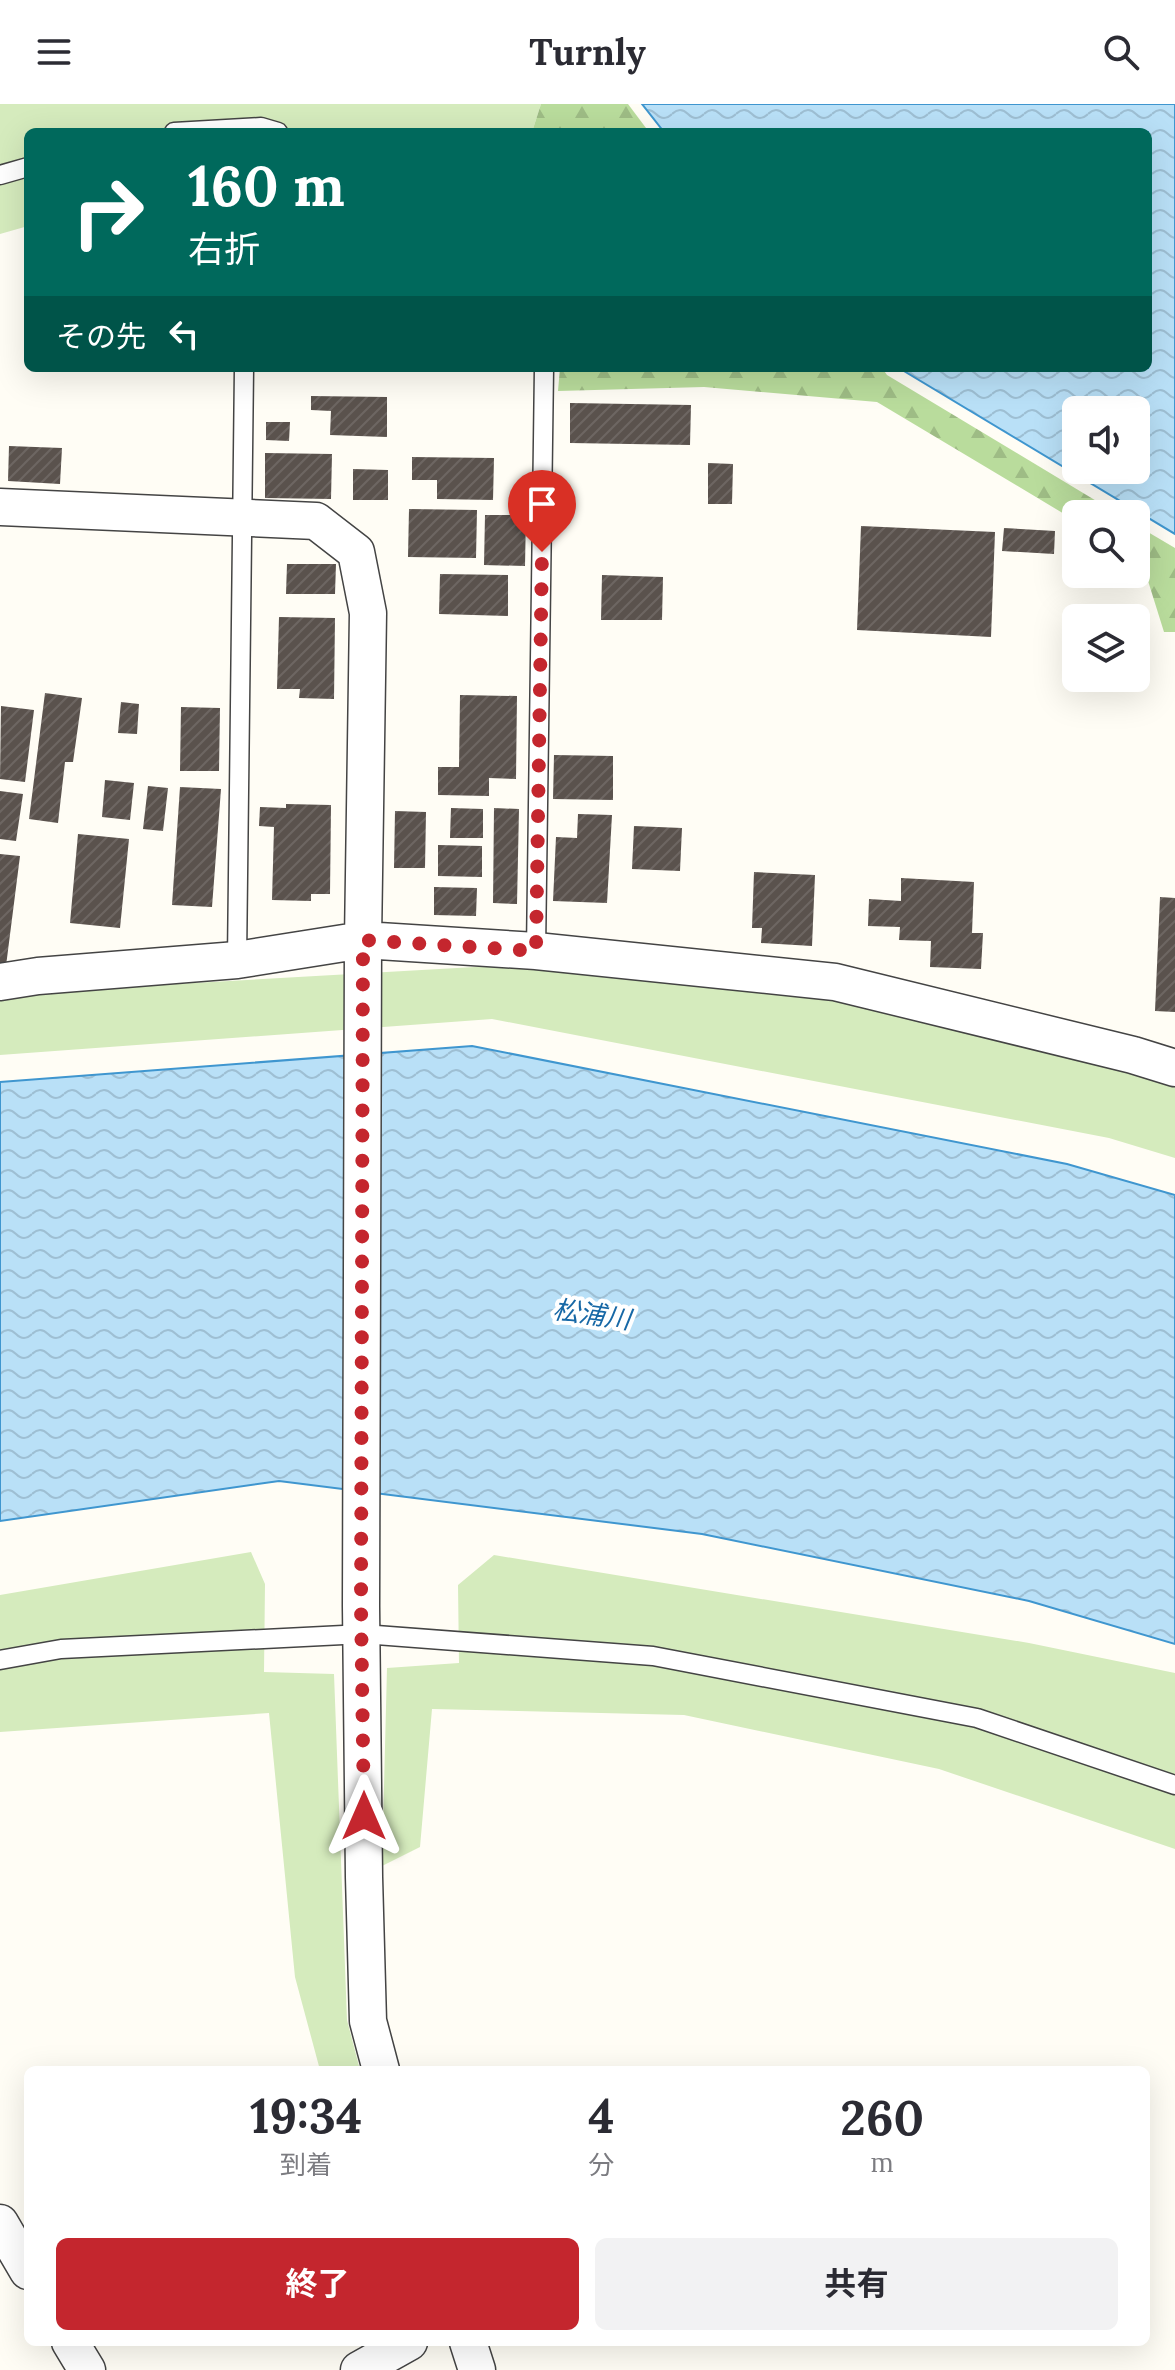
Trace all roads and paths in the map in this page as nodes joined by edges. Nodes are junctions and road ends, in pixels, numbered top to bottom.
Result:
1 (244, 128) edge
2 (264, 128) edge
3 (24, 168) edge
4 (0, 175) edge
5 (244, 372) edge
6 (544, 372) edge
7 (0, 507) edge
8 (242, 518) junction
9 (536, 951) junction
10 (363, 956) junction
11 (237, 960) junction
12 (0, 982) edge
13 (1175, 1068) edge
14 (362, 1620) junction
15 (0, 1660) edge
16 (1175, 1785) edge
17 (380, 2066) edge
18 (0, 2223) edge
19 (24, 2264) edge
20 (72, 2346) edge
21 (402, 2346) edge
22 (469, 2346) edge
23 (87, 2370) edge
24 (359, 2370) edge
25 (477, 2370) edge

1 - 2 lane
3 - 4 lane
5 - 8 lane
6 - 9 lane
7 - 8 street
8 - 10 street
8 - 11 lane
9 - 10 street
9 - 13 street
10 - 11 street
10 - 14 street
11 - 12 street
14 - 15 lane
14 - 16 lane
14 - 17 street
18 - 19 street
20 - 23 street
21 - 24 street
22 - 25 street

